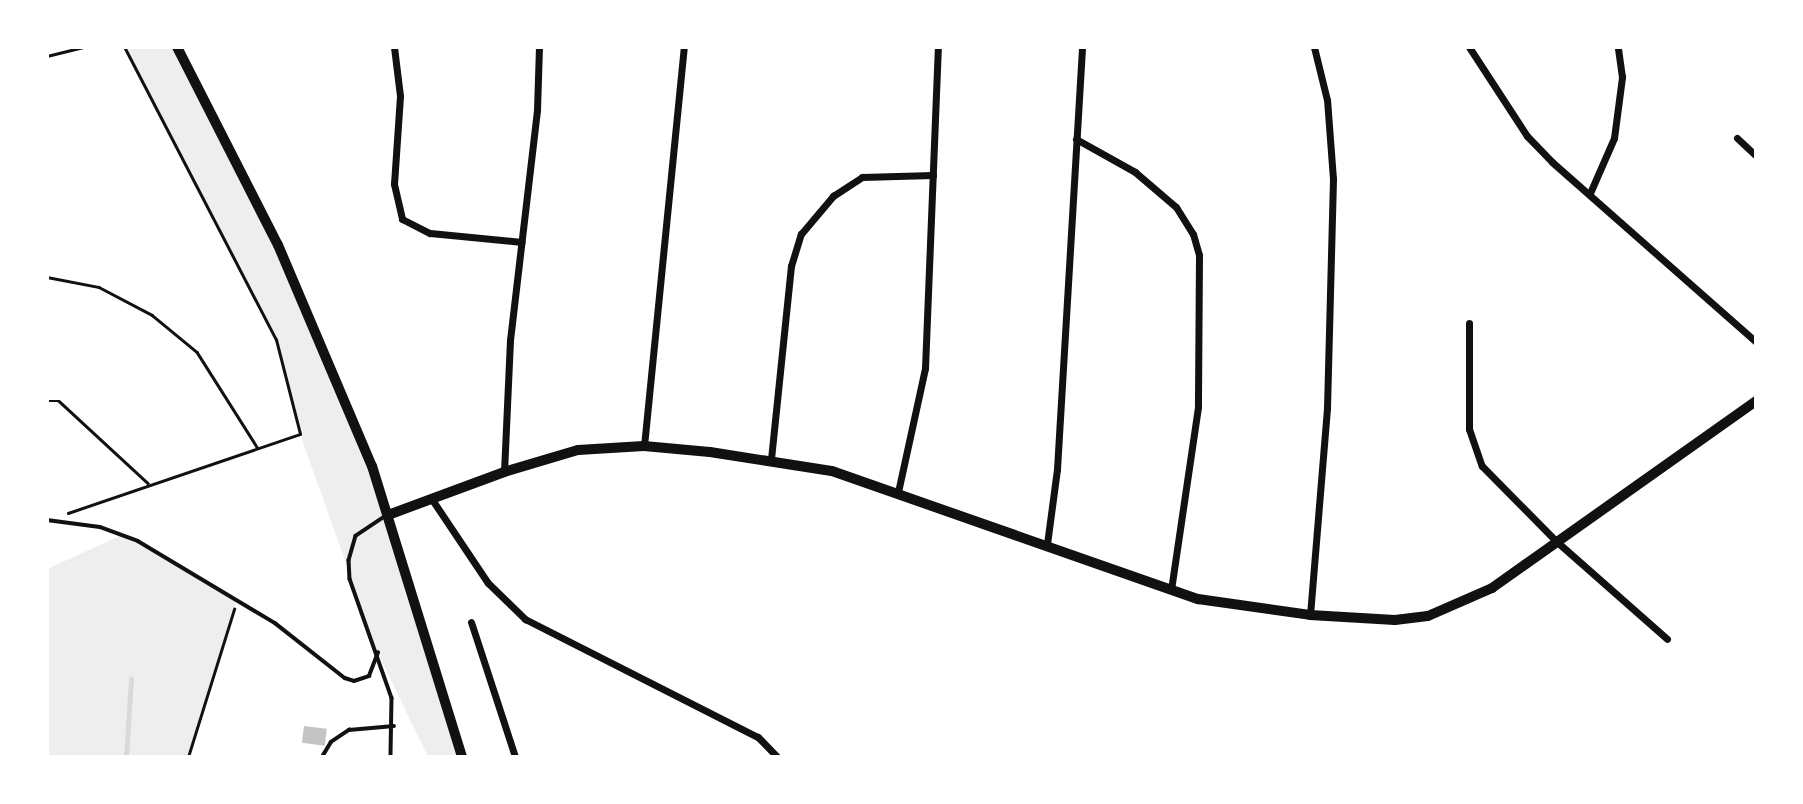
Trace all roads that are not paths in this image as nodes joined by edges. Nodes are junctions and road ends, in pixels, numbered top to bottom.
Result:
1 (177, 47) edge
2 (394, 47) edge
3 (539, 47) edge
4 (684, 47) edge
5 (938, 47) edge
6 (1082, 47) edge
7 (1314, 47) edge
8 (1469, 47) edge
9 (1618, 47) edge
10 (1737, 138) dead end
11 (1076, 139) junction
12 (1756, 156) edge
13 (933, 175) junction
14 (1590, 193) junction
15 (522, 242) junction
16 (1469, 323) dead end
17 (1756, 342) edge
18 (1756, 401) edge
19 (644, 446) junction
20 (771, 459) junction
21 (504, 472) junction
22 (898, 492) junction
23 (431, 498) junction
24 (388, 515) junction
25 (48, 520) edge
26 (1556, 541) junction
27 (1046, 544) junction
28 (1171, 590) junction
29 (1310, 615) junction
30 (471, 622) dead end
31 (1667, 639) dead end
32 (377, 653) junction
33 (394, 726) junction
34 (322, 757) edge
35 (391, 757) edge
36 (462, 757) edge
37 (515, 757) edge
38 (777, 757) edge

1 - 24 main road
2 - 15 street
3 - 15 street
4 - 19 street
5 - 13 street
6 - 11 street
7 - 29 street
8 - 14 street
9 - 14 street
10 - 12 street
11 - 27 street
11 - 28 street
13 - 20 street
13 - 22 street
14 - 17 street
15 - 21 street
16 - 26 street
18 - 26 street
19 - 20 street
19 - 21 street
20 - 22 street
21 - 23 street
22 - 27 street
23 - 24 street
23 - 38 street
24 - 32 lane
24 - 36 main road
25 - 32 lane
26 - 29 street
26 - 31 street
27 - 28 street
28 - 29 street
30 - 37 street
32 - 33 lane
33 - 34 lane
33 - 35 lane

